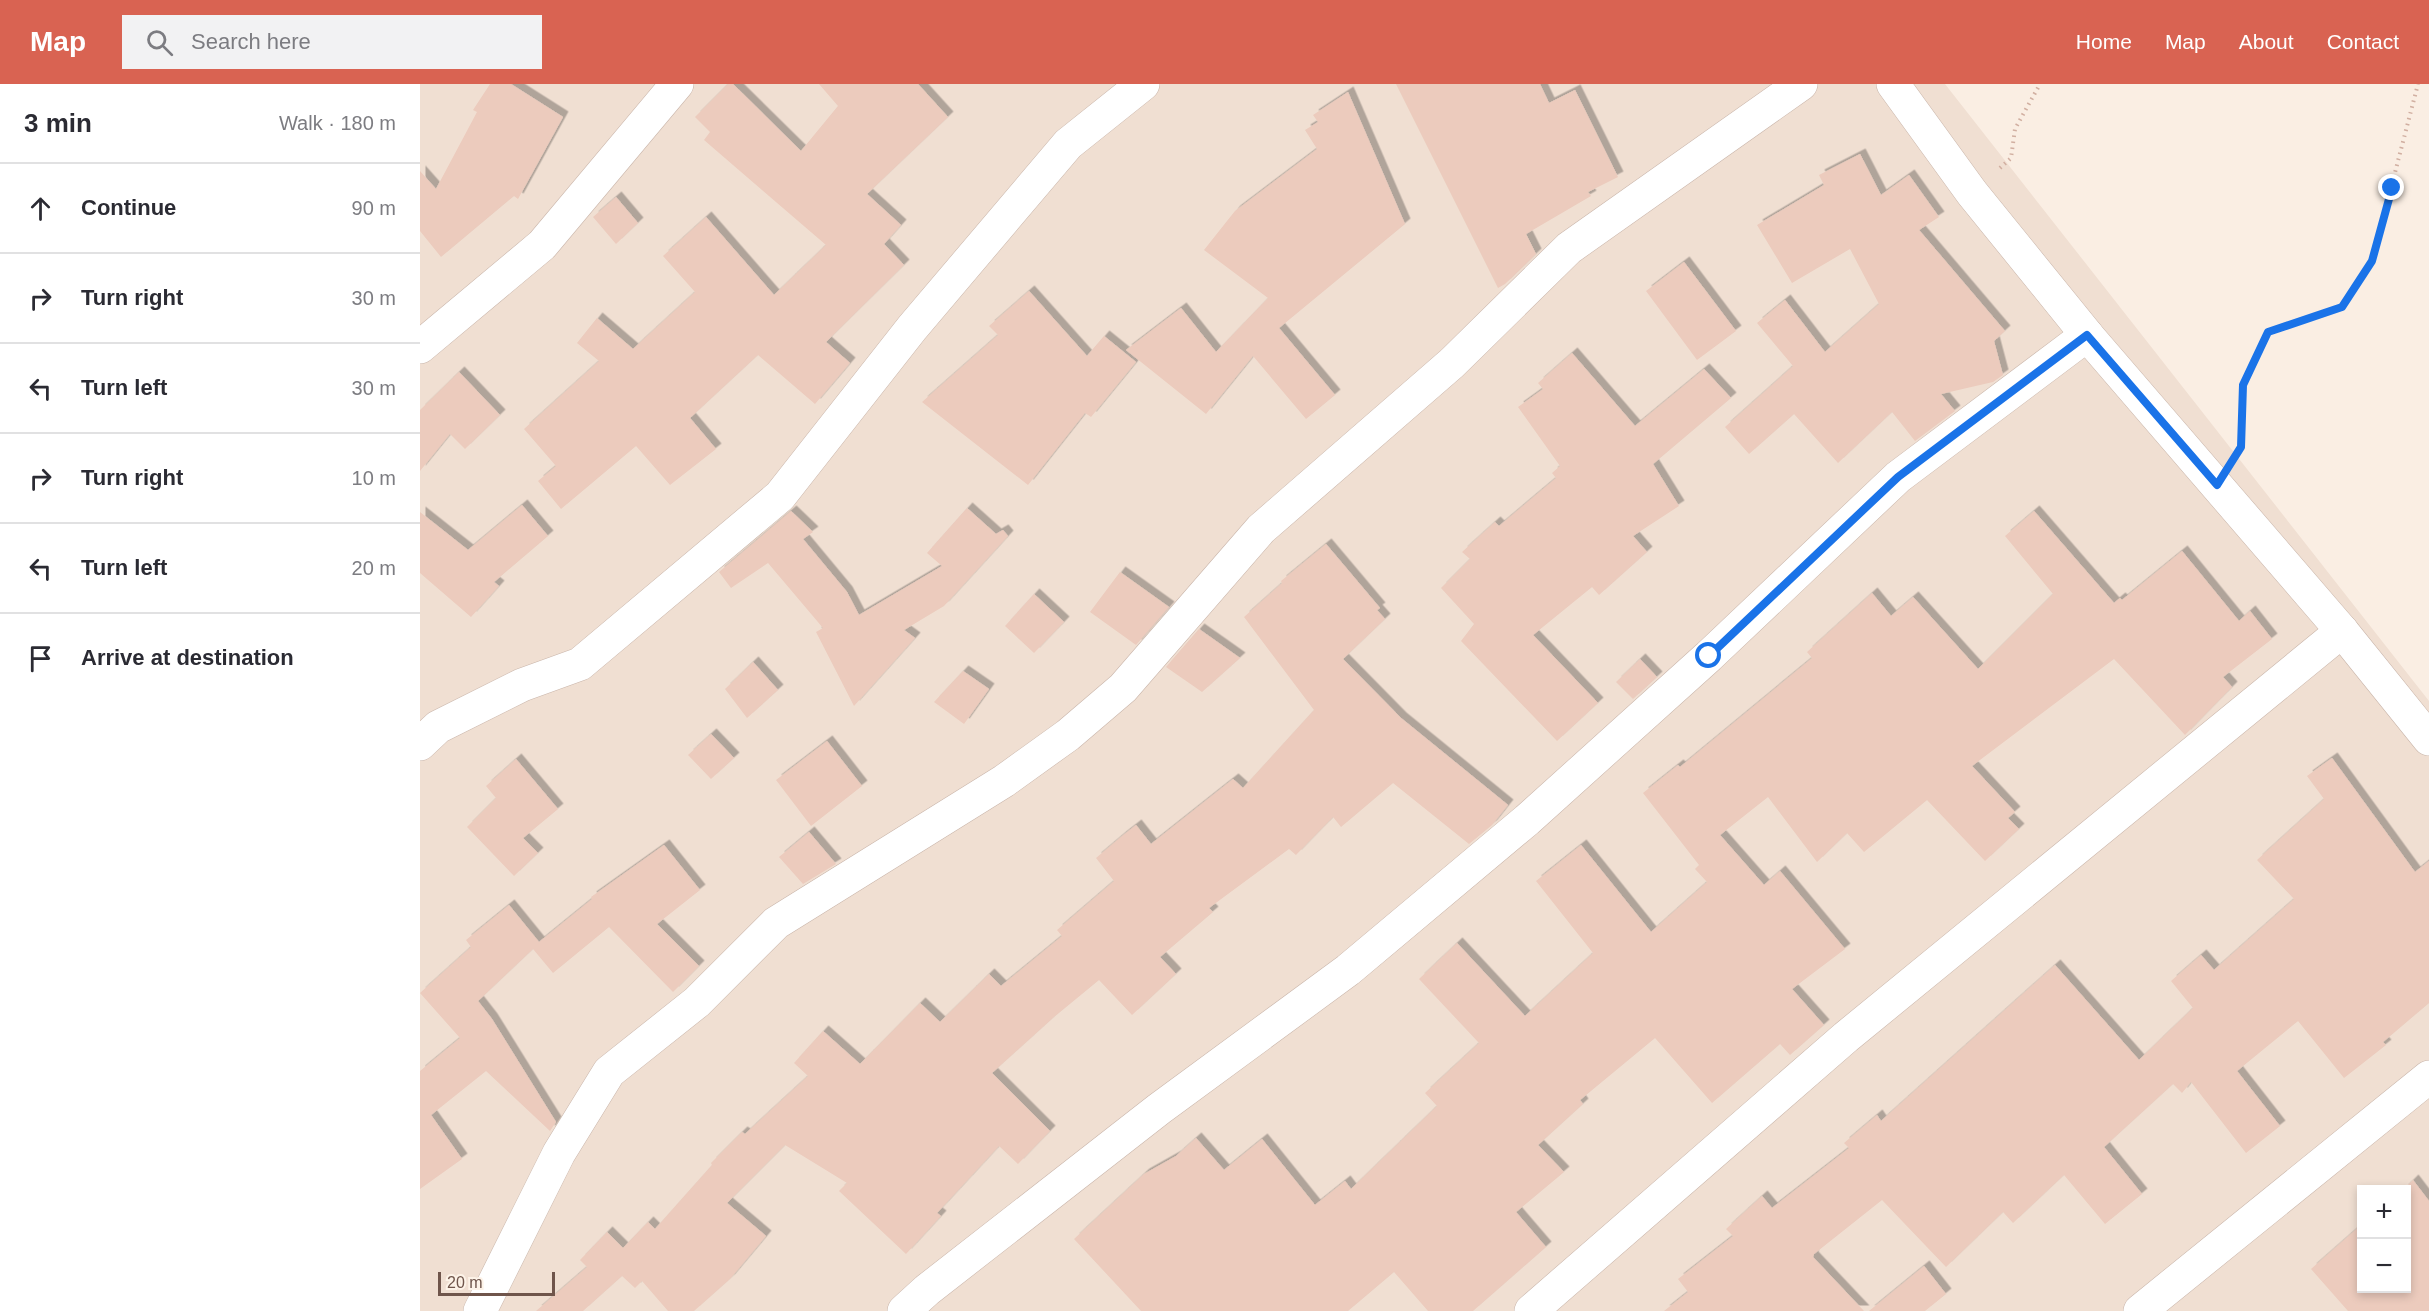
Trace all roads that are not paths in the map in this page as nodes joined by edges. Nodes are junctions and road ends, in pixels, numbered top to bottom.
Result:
1 (677, 84) edge
2 (1143, 84) edge
3 (1801, 84) edge
4 (1893, 84) edge
5 (2087, 335) junction
6 (420, 347) edge
7 (2342, 631) junction
8 (2429, 739) edge
9 (420, 744) edge
10 (2429, 1077) edge
11 (480, 1311) edge
12 (904, 1311) edge
13 (1531, 1311) edge
14 (2140, 1311) edge

1 - 6 street
2 - 9 street
3 - 11 street
4 - 5 street
5 - 7 street
5 - 12 street
7 - 8 street
7 - 13 street
10 - 14 street

